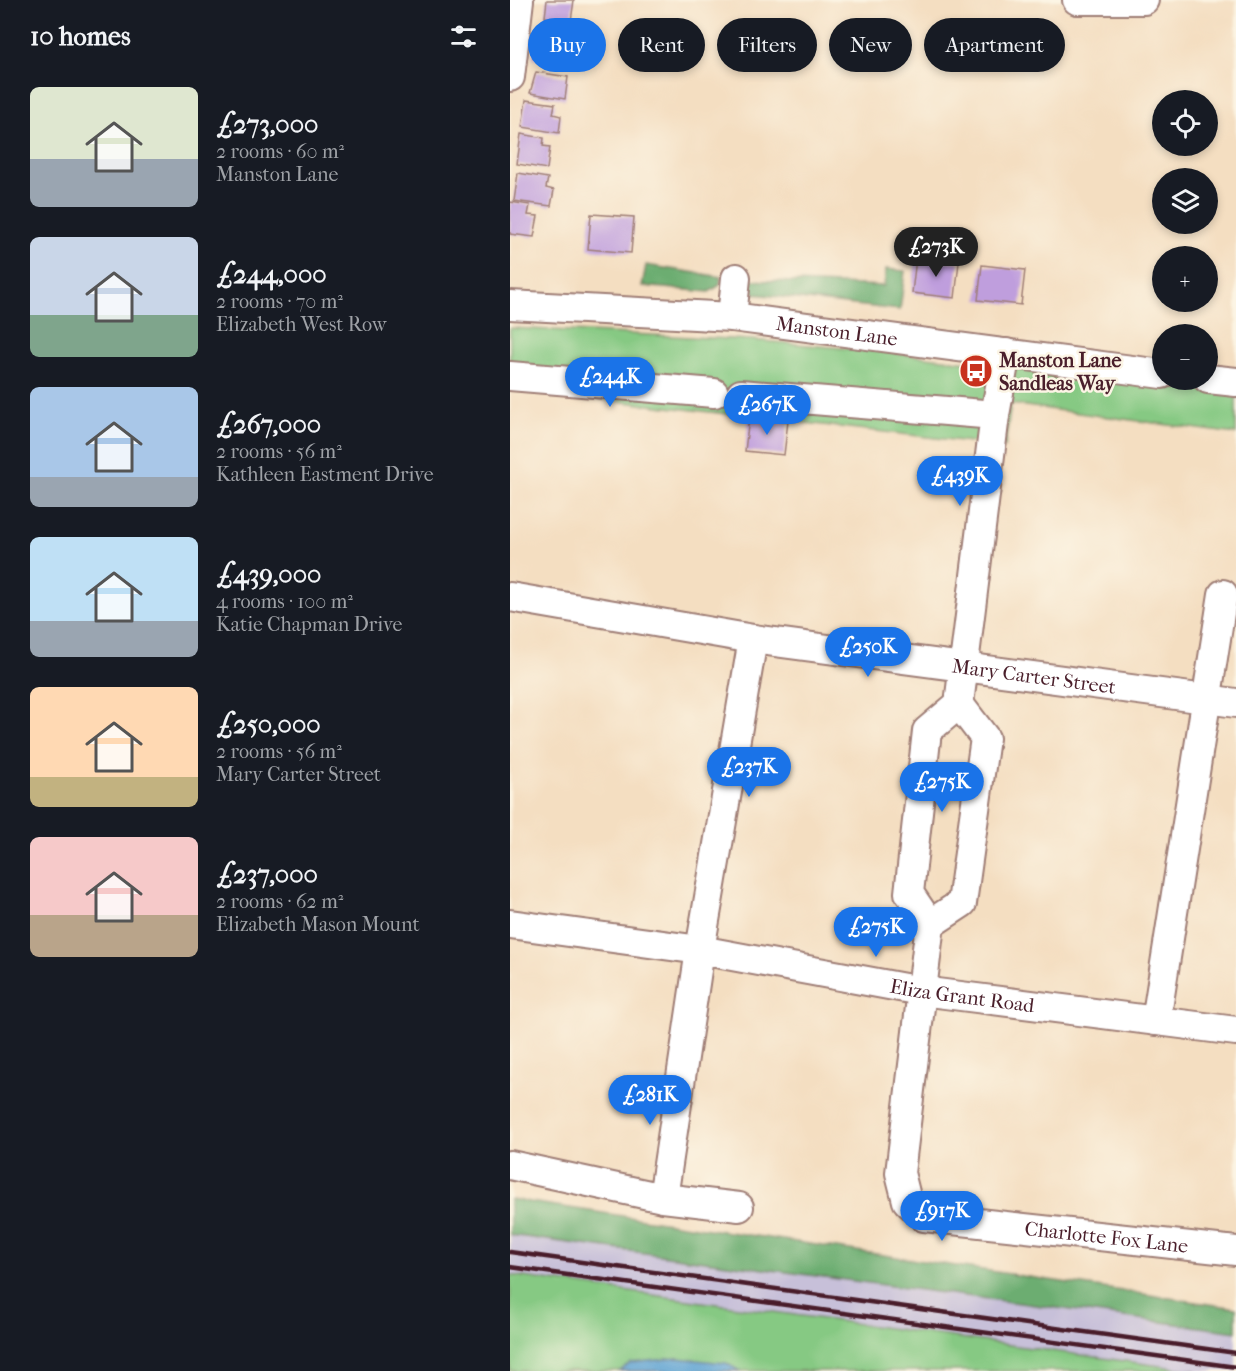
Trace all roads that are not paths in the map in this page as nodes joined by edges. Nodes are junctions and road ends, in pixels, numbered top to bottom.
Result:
1 (1077, 0) edge
2 (1144, 0) edge
3 (515, 14) edge
4 (510, 77) edge
5 (736, 278) dead end
6 (510, 305) edge
7 (732, 317) junction
8 (1006, 353) junction
9 (1152, 373) edge
10 (510, 376) edge
11 (1218, 380) edge
12 (1236, 382) edge
13 (995, 415) junction
14 (1223, 594) dead end
15 (510, 597) edge
16 (753, 639) junction
17 (963, 667) junction
18 (1207, 698) junction
19 (1236, 703) edge
20 (959, 704) junction
21 (510, 924) edge
22 (930, 924) junction
23 (700, 950) junction
24 (921, 991) junction
25 (1155, 1021) junction
26 (1236, 1031) edge
27 (510, 1165) edge
28 (663, 1198) junction
29 (739, 1207) dead end
30 (1236, 1251) edge

1 - 2 street
3 - 4 street
5 - 7 street
6 - 7 street, Manston Lane
7 - 8 street, Manston Lane
8 - 9 street, Manston Lane
8 - 13 street
10 - 13 street
11 - 12 street
13 - 17 street
14 - 18 street
15 - 16 street, Mary Carter Street
16 - 17 street, Mary Carter Street
16 - 23 street
17 - 18 street, Mary Carter Street
17 - 20 street
18 - 19 street, Mary Carter Street
18 - 25 street
20 - 22 street
20 - 22 street
21 - 23 street, Eliza Grant Road
22 - 24 street, Charlotte Fox Lane
23 - 24 street, Eliza Grant Road
23 - 28 street
24 - 25 street, Eliza Grant Road
24 - 30 street, Charlotte Fox Lane
25 - 26 street, Eliza Grant Road
27 - 28 street
28 - 29 street

